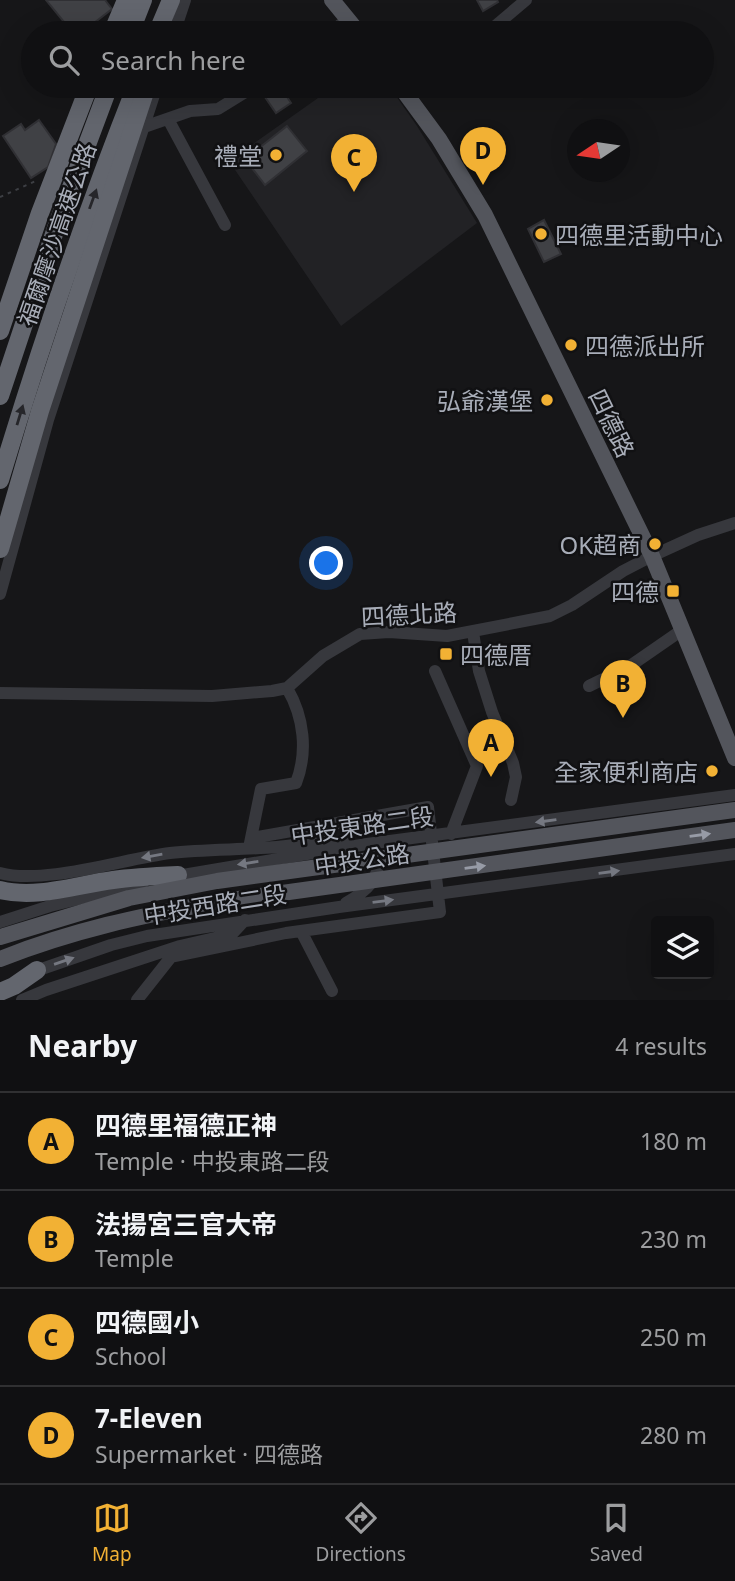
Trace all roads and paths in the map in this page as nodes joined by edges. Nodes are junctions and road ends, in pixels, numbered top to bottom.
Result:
1 (124, 0) edge
2 (143, 0) edge
3 (171, 0) edge
4 (180, 0) edge
5 (185, 0) edge
6 (332, 0) edge
7 (526, 0) edge
8 (348, 19) joint
9 (115, 21) edge
10 (135, 21) edge
11 (162, 21) edge
12 (171, 21) edge
13 (178, 21) edge
14 (345, 21) edge
15 (501, 21) edge
16 (82, 98) edge
17 (83, 98) edge
18 (104, 98) edge
19 (131, 98) edge
20 (143, 98) edge
21 (153, 98) edge
22 (236, 98) edge
23 (414, 98) edge
24 (168, 118) junction
25 (144, 127) junction
26 (46, 177) junction
27 (0, 197) edge
28 (225, 225) dead end
29 (0, 316) edge
30 (0, 331) edge
31 (0, 396) edge
32 (0, 480) edge
33 (735, 523) edge
34 (0, 527) edge
35 (17, 531) junction
36 (0, 549) edge
37 (652, 556) junction
38 (0, 594) edge
39 (682, 629) junction
40 (473, 632) junction
41 (435, 671) dead end
42 (589, 686) dead end
43 (287, 688) junction
44 (0, 693) edge
45 (735, 758) edge
46 (735, 795) edge
47 (510, 800) dead end
48 (735, 810) edge
49 (735, 830) edge
50 (451, 834) junction
51 (430, 837) junction
52 (249, 844) junction
53 (367, 844) junction
54 (735, 854) edge
55 (0, 873) edge
56 (178, 875) junction
57 (0, 890) edge
58 (439, 894) junction
59 (339, 907) junction
60 (245, 920) junction
61 (0, 922) edge
62 (301, 931) junction
63 (0, 937) edge
64 (0, 959) edge
65 (37, 970) junction
66 (0, 984) edge
67 (332, 991) dead end
68 (0, 992) edge
69 (22, 1000) edge
70 (137, 1000) edge

1 - 9 highway
2 - 10 highway
3 - 11 highway
4 - 12 highway
5 - 13 street
6 - 8 main road
7 - 15 street
8 - 14 street
16 - 26 street
17 - 30 highway
18 - 31 highway, 福爾摩沙高速公路
32 -> 19 highway, 福爾摩沙高速公路
20 - 36 highway, bridge
21 - 25 street
22 - 24 street
23 - 37 main road, 四德路
24 - 25 street
24 - 28 street
25 - 35 street
26 - 27 path
26 - 29 street
33 - 37 street, 四德北路
34 - 35 street
35 - 38 street
37 - 39 main road, 四德路
37 - 40 street, 四德北路
39 - 42 street
39 - 45 main road, 四德路
40 - 43 street, 四德北路
40 - 47 street
41 - 50 street
43 - 44 street
43 - 52 street
46 -> 50 street, 中投東路二段
48 - 63 main road, 中投公路, bridge
64 -> 49 main road, 中投公路, bridge
50 - 51 street, 中投東路二段
51 - 52 street
51 - 53 street, 中投東路二段
51 - 58 street
52 - 53 street
52 -> 55 street
53 -> 56 street, 中投東路二段
53 - 59 street
58 -> 54 street, 中投西路二段
56 - 57 highway
56 - 61 street, 中投東路二段
59 -> 58 street, 中投西路二段
58 - 62 street
59 - 60 street, 中投西路二段
65 -> 60 street, 中投西路二段
60 - 69 street
62 - 67 street
62 - 70 street
65 - 66 street, 中投西路二段
65 - 68 highway

